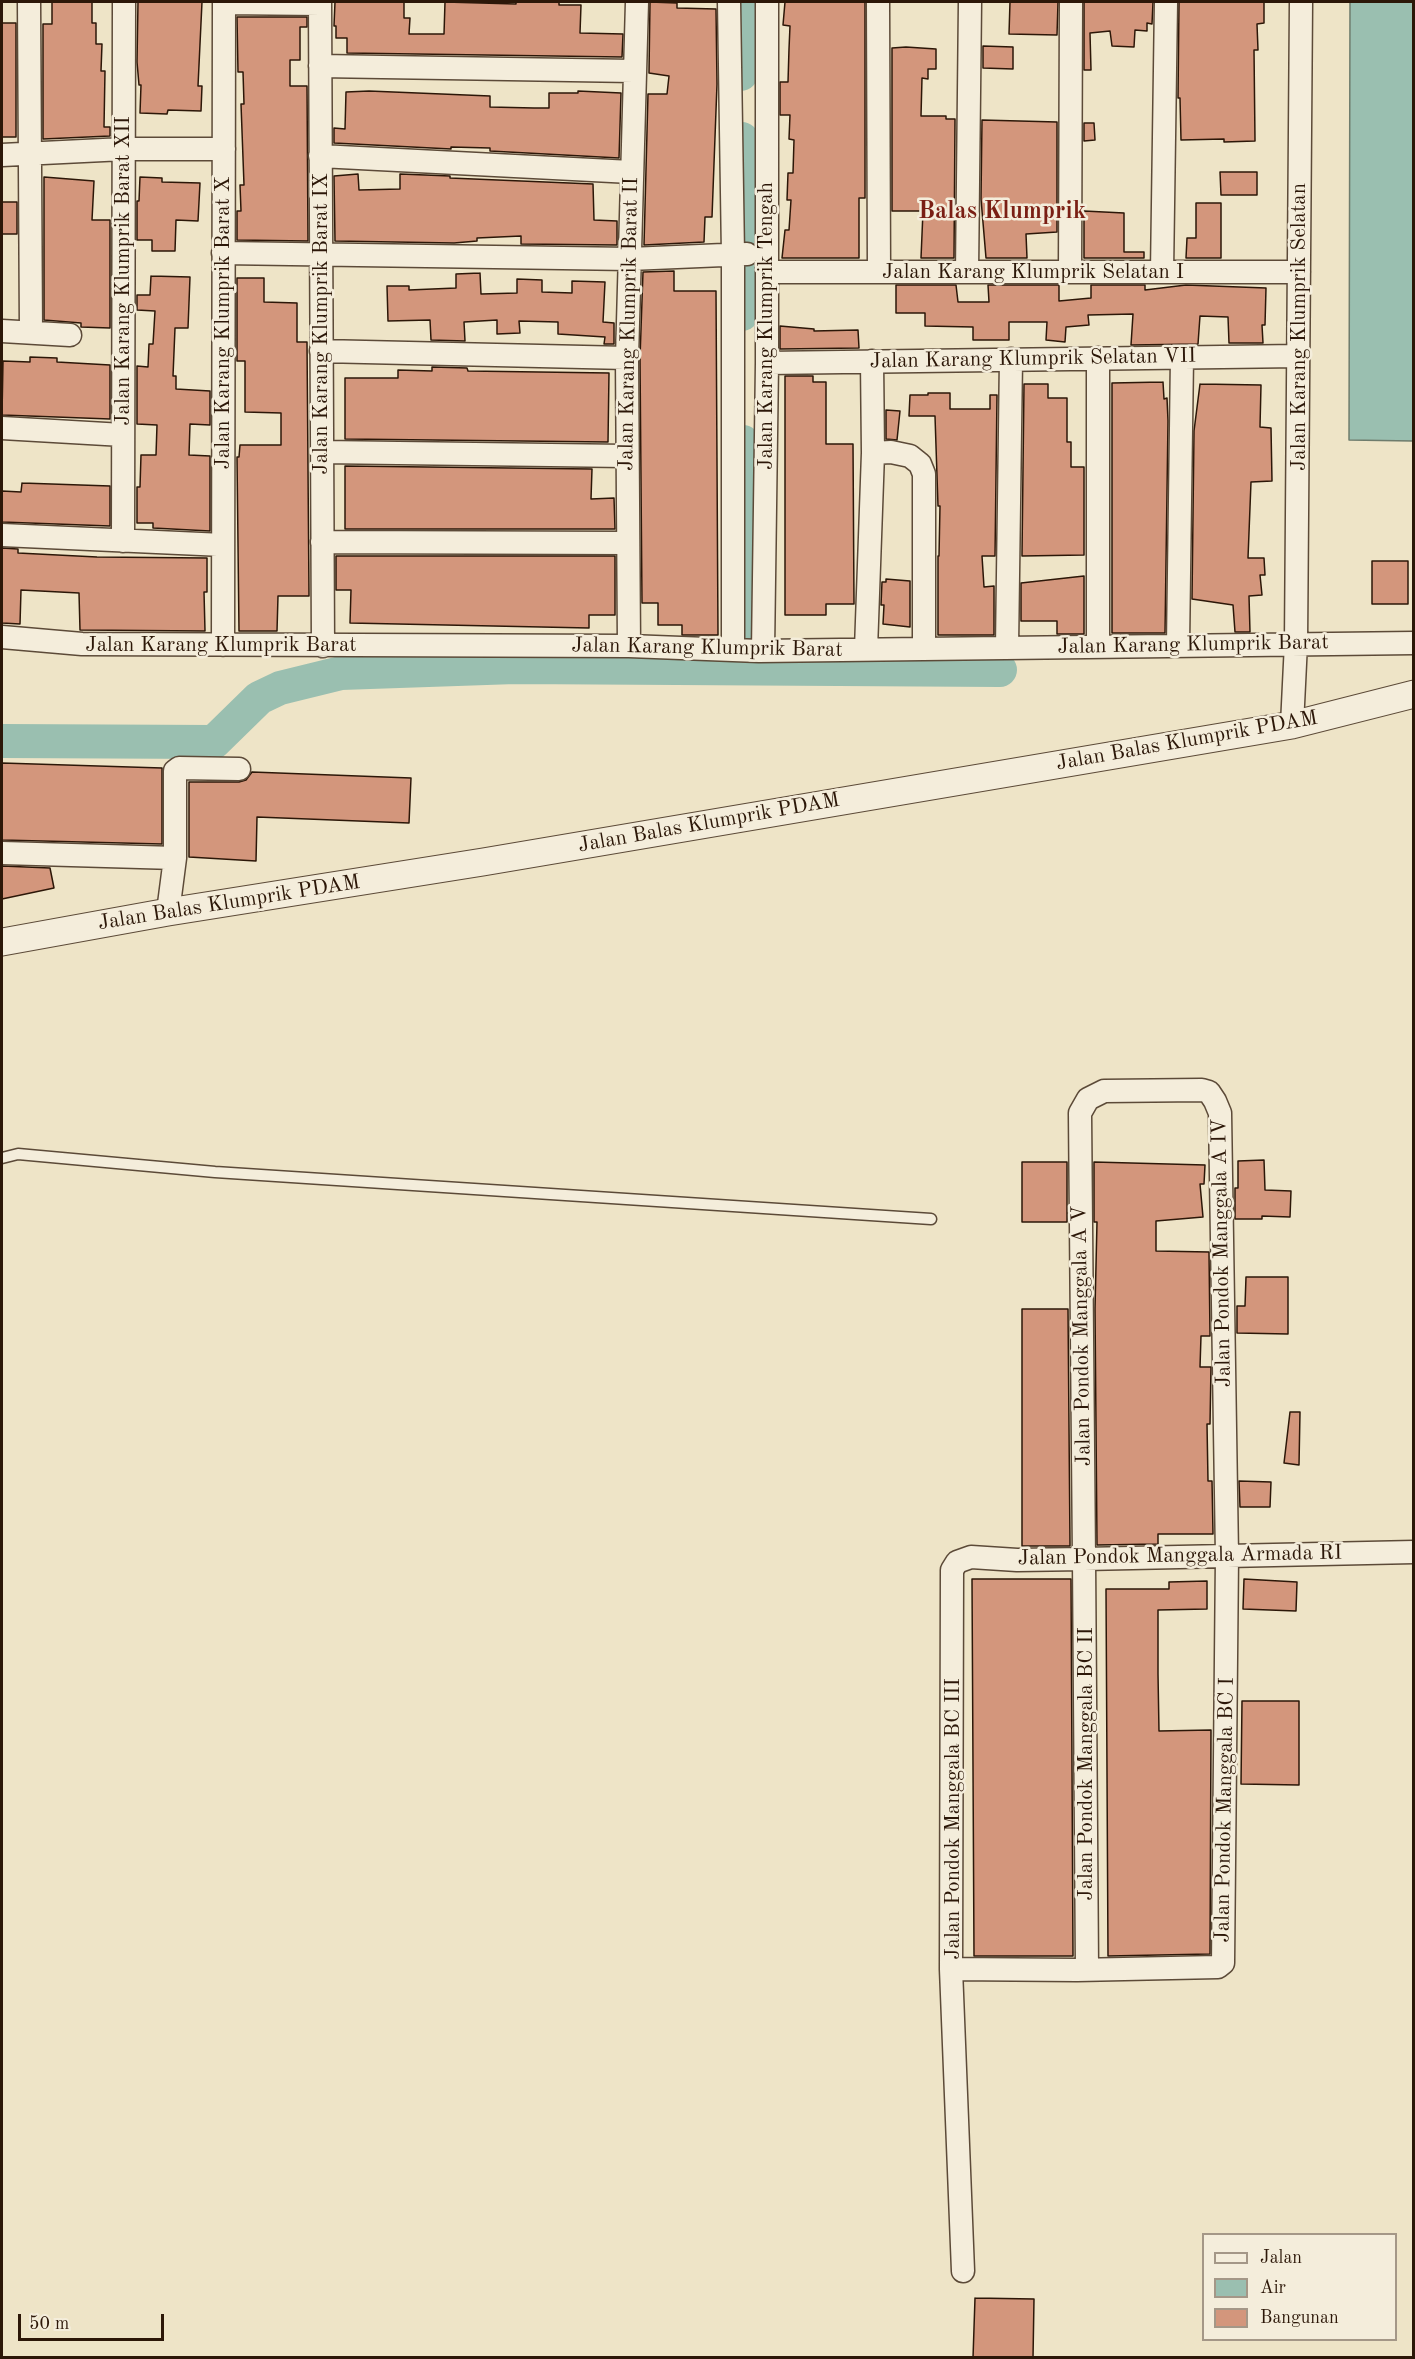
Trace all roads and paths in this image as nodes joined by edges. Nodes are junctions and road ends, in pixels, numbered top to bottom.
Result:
1 (29, 2) edge
2 (123, 2) edge
3 (224, 2) edge
4 (637, 2) edge
5 (729, 2) edge
6 (767, 2) edge
7 (878, 2) edge
8 (970, 2) edge
9 (1071, 2) edge
10 (1166, 2) edge
11 (1301, 2) edge
12 (320, 3) edge
13 (320, 66) junction
14 (633, 70) junction
15 (124, 149) junction
16 (224, 149) junction
17 (31, 154) junction
18 (2, 155) edge
19 (320, 156) junction
20 (631, 172) junction
21 (224, 253) junction
22 (321, 254) junction
23 (754, 257) junction
24 (630, 259) junction
25 (879, 272) junction
26 (967, 272) junction
27 (1070, 272) junction
28 (1162, 272) junction
29 (1299, 272) junction
30 (2, 331) edge
31 (32, 332) junction
32 (70, 335) dead end
33 (321, 351) junction
34 (1298, 356) junction
35 (1182, 357) junction
36 (627, 358) junction
37 (1098, 358) junction
38 (1011, 360) junction
39 (872, 361) junction
40 (767, 363) junction
41 (2, 428) edge
42 (123, 435) junction
43 (322, 452) junction
44 (873, 453) junction
45 (626, 456) junction
46 (2, 535) edge
47 (123, 542) junction
48 (322, 542) junction
49 (628, 543) junction
50 (223, 545) junction
51 (2, 637) edge
52 (1413, 643) edge
53 (223, 645) junction
54 (1178, 645) junction
55 (323, 646) junction
56 (629, 646) junction
57 (1098, 646) junction
58 (1007, 647) junction
59 (924, 649) junction
60 (867, 650) junction
61 (1296, 650) junction
62 (749, 651) junction
63 (1413, 694) edge
64 (1293, 712) junction
65 (239, 769) dead end
66 (2, 853) edge
67 (175, 858) junction
68 (168, 912) junction
69 (2, 942) edge
70 (1080, 1113) joint
71 (2, 1158) edge
72 (931, 1219) dead end
73 (1413, 1552) edge
74 (1227, 1556) junction
75 (1084, 1559) junction
76 (952, 1570) joint
77 (951, 1969) junction
78 (1087, 1969) junction
79 (963, 2271) dead end

1 - 17 street
2 - 15 street, Jalan Karang Klumprik Barat XII
3 - 12 street
3 - 16 street, Jalan Karang Klumprik Barat X
4 - 14 street, Jalan Karang Klumprik Barat II
5 - 23 street, Jalan Karang Klumprik Tengah
6 - 23 street, Jalan Karang Klumprik Tengah
7 - 25 street
8 - 26 street
9 - 27 street
10 - 28 street
11 - 29 street, Jalan Karang Klumprik Selatan
12 - 13 street, Jalan Karang Klumprik Barat IX
13 - 14 street
13 - 19 street, Jalan Karang Klumprik Barat IX
14 - 20 street, Jalan Karang Klumprik Barat II
15 - 16 street
15 - 17 street
15 - 42 street, Jalan Karang Klumprik Barat XII
16 - 21 street, Jalan Karang Klumprik Barat X
17 - 18 street
17 - 31 street
19 - 20 street
19 - 22 street, Jalan Karang Klumprik Barat IX
20 - 24 street, Jalan Karang Klumprik Barat II
21 - 22 street, Jalan Karang Klumprik Selatan I
21 - 50 street, Jalan Karang Klumprik Barat X
22 - 24 street, Jalan Karang Klumprik Selatan I
22 - 33 street, Jalan Karang Klumprik Barat IX
23 - 24 street, Jalan Karang Klumprik Selatan I
23 - 25 street, Jalan Karang Klumprik Selatan I
23 - 40 street, Jalan Karang Klumprik Tengah
23 - 62 street, Jalan Karang Klumprik Tengah
24 - 36 street, Jalan Karang Klumprik Barat II
25 - 26 street, Jalan Karang Klumprik Selatan I
26 - 27 street, Jalan Karang Klumprik Selatan I
27 - 28 street, Jalan Karang Klumprik Selatan I
28 - 29 street, Jalan Karang Klumprik Selatan I
29 - 34 street, Jalan Karang Klumprik Selatan
30 - 31 street
31 - 32 street
33 - 36 street
33 - 43 street, Jalan Karang Klumprik Barat IX
34 - 35 street, Jalan Karang Klumprik Selatan VII
34 - 61 street, Jalan Karang Klumprik Selatan
35 - 37 street, Jalan Karang Klumprik Selatan VII
35 - 54 street
36 - 45 street, Jalan Karang Klumprik Barat II
37 - 38 street, Jalan Karang Klumprik Selatan VII
37 - 57 street
38 - 39 street, Jalan Karang Klumprik Selatan VII
38 - 58 street
39 - 40 street, Jalan Karang Klumprik Selatan VII
39 - 44 street
40 - 62 street, Jalan Karang Klumprik Tengah
41 - 42 street
42 - 47 street, Jalan Karang Klumprik Barat XII
43 - 45 street
43 - 48 street, Jalan Karang Klumprik Barat IX
44 - 59 street
44 - 60 street
45 - 49 street, Jalan Karang Klumprik Barat II
46 - 47 street
47 - 50 street
48 - 49 street
48 - 55 street, Jalan Karang Klumprik Barat IX
49 - 56 street, Jalan Karang Klumprik Barat II
50 - 53 street, Jalan Karang Klumprik Barat X
51 - 53 street, Jalan Karang Klumprik Barat
52 - 61 street, Jalan Karang Klumprik Barat
53 - 55 street, Jalan Karang Klumprik Barat
54 - 57 street, Jalan Karang Klumprik Barat
54 - 61 street, Jalan Karang Klumprik Barat
55 - 56 street, Jalan Karang Klumprik Barat
56 - 62 street, Jalan Karang Klumprik Barat
57 - 58 street, Jalan Karang Klumprik Barat
58 - 59 street, Jalan Karang Klumprik Barat
59 - 60 street, Jalan Karang Klumprik Barat
60 - 62 street, Jalan Karang Klumprik Barat
61 - 64 street, Jalan Karang Klumprik Selatan
63 - 64 street, Jalan Balas Klumprik PDAM
64 - 68 street, Jalan Balas Klumprik PDAM
65 - 67 street
66 - 67 street
67 - 68 street
68 - 69 street, Jalan Balas Klumprik PDAM
70 - 74 street, Jalan Pondok Manggala A IV
70 - 75 street, Jalan Pondok Manggala A V
71 - 72 lane
73 - 74 street, Jalan Pondok Manggala Armada RI
74 - 75 street, Jalan Pondok Manggala Armada RI
74 - 78 street, Jalan Pondok Manggala BC I
75 - 76 street, Jalan Pondok Manggala Armada RI
75 - 78 street, Jalan Pondok Manggala BC II
76 - 77 street, Jalan Pondok Manggala BC III
77 - 78 street, Jalan Pondok Manggala BC III
77 - 79 street

